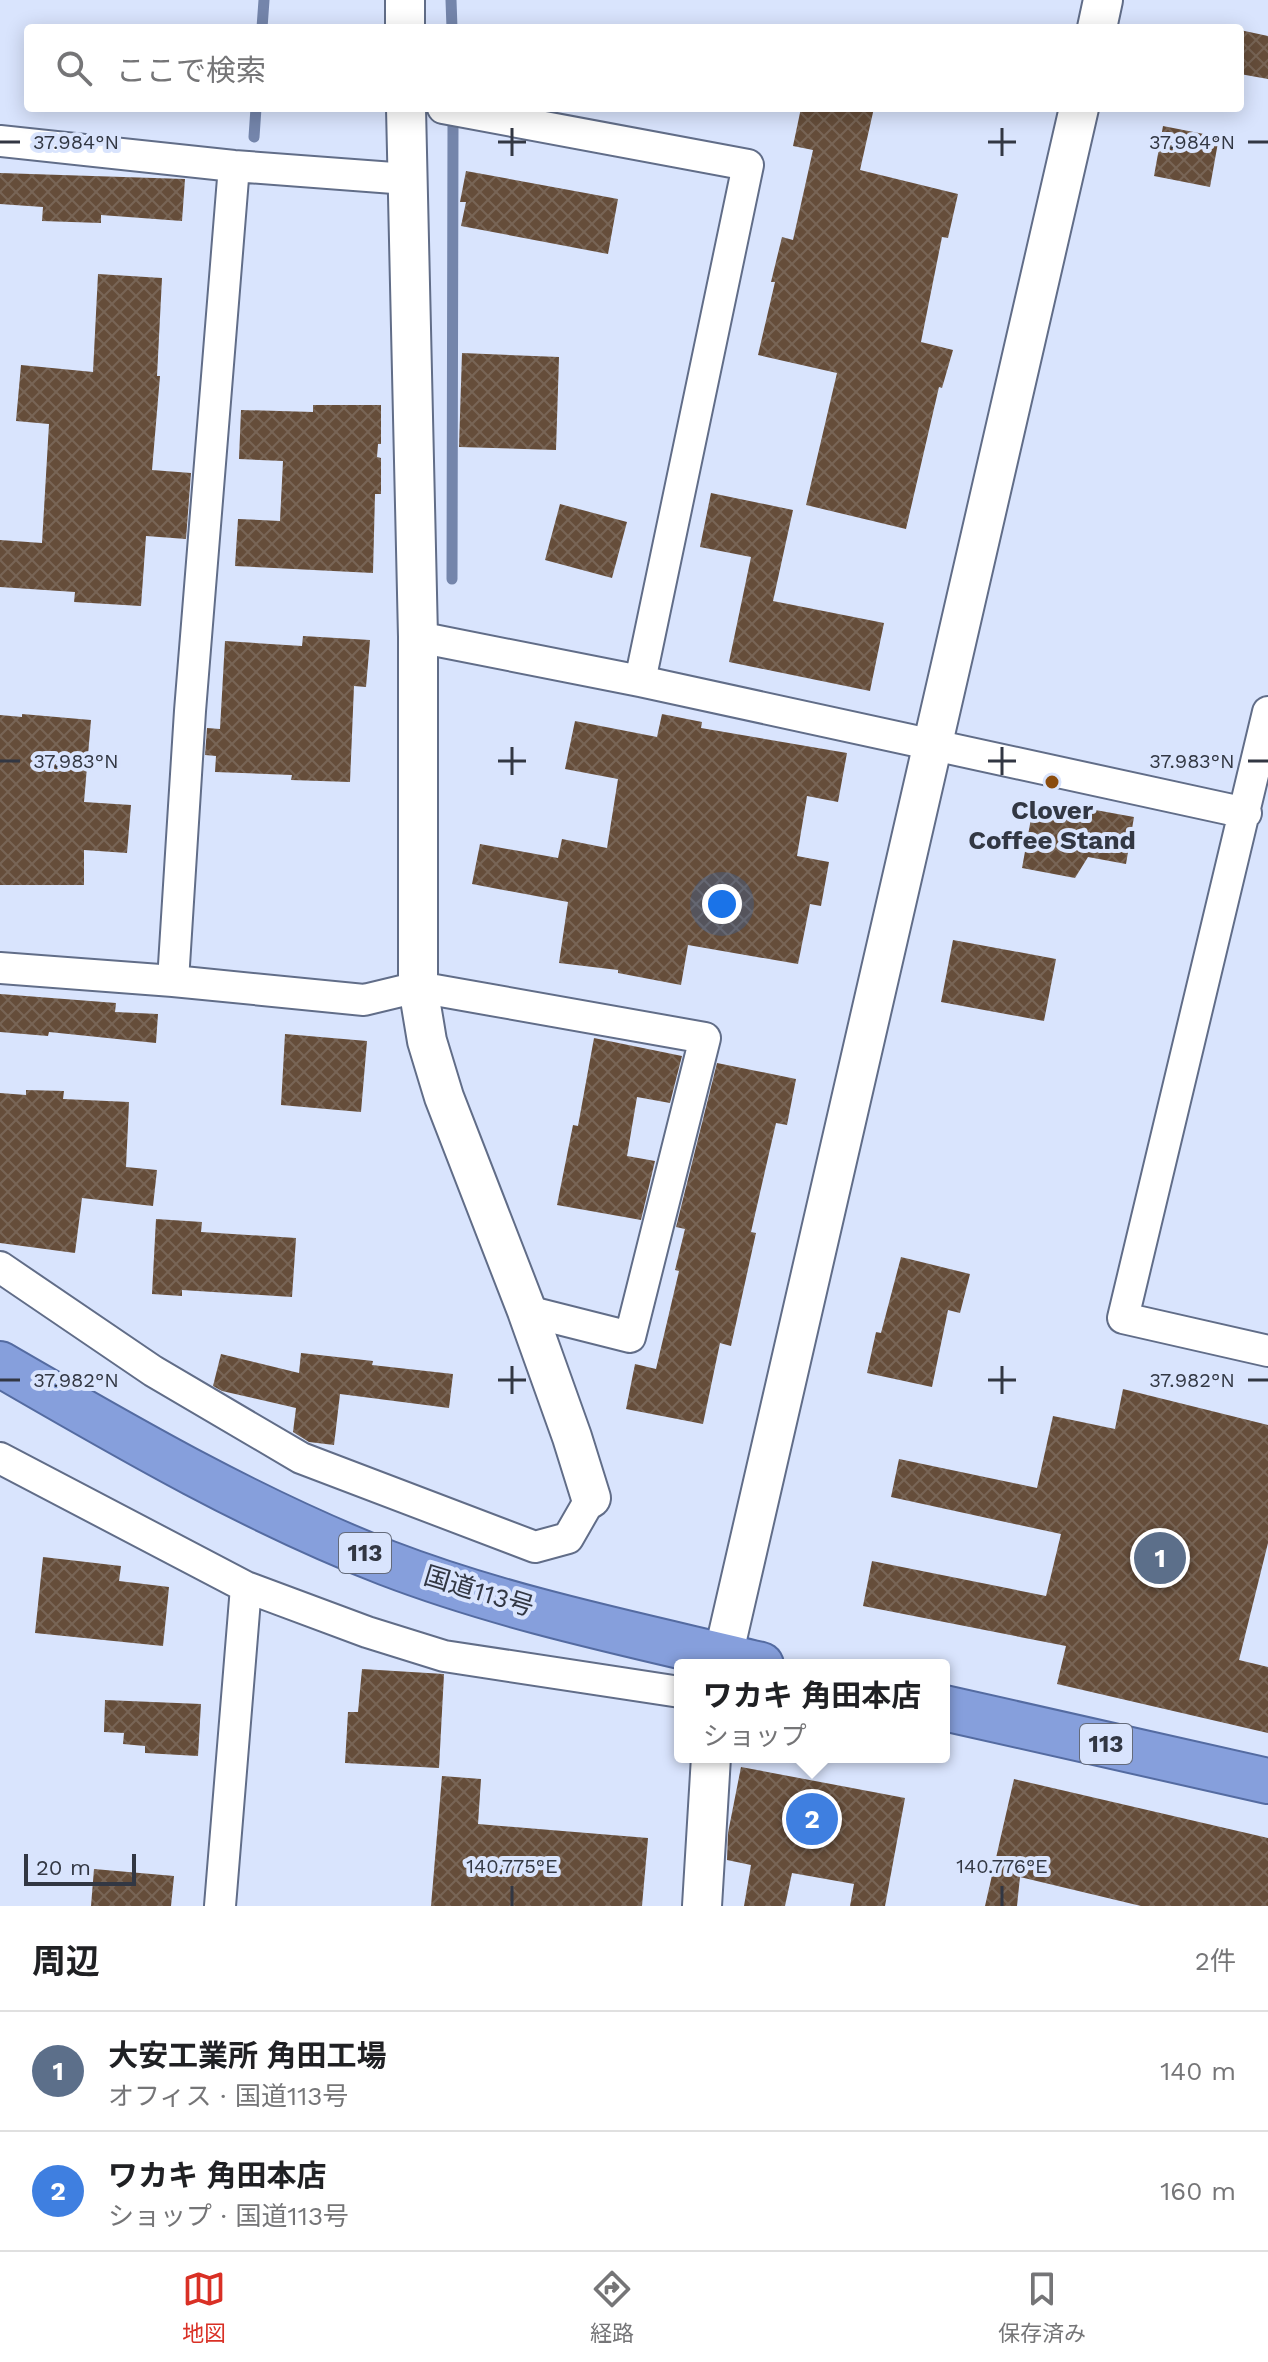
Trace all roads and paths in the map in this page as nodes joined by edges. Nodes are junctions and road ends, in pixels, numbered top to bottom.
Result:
1 (405, 0) edge
2 (1103, 0) edge
3 (405, 24) edge
4 (1098, 24) edge
5 (406, 112) edge
6 (464, 112) edge
7 (1078, 112) edge
8 (0, 141) edge
9 (234, 166) junction
10 (407, 179) junction
11 (418, 637) junction
12 (640, 681) junction
13 (1268, 712) edge
14 (934, 745) junction
15 (1246, 813) junction
16 (0, 968) edge
17 (173, 981) junction
18 (418, 987) junction
19 (0, 1267) edge
20 (527, 1311) junction
21 (1268, 1351) edge
22 (0, 1364) edge
23 (0, 1458) edge
24 (591, 1498) joint
25 (246, 1587) junction
26 (724, 1659) edge
27 (736, 1659) edge
28 (674, 1691) edge
29 (950, 1709) edge
30 (711, 1763) edge
31 (1268, 1781) edge
32 (220, 1906) edge
33 (702, 1906) edge

1 - 3 street
2 - 4 street
5 - 10 street
6 - 12 street
7 - 14 street
8 - 9 street
9 - 10 street
9 - 17 street
10 - 11 street
11 - 12 street
11 - 18 street
12 - 14 street
13 - 15 street
14 - 15 street
14 - 27 street
15 - 21 street
16 - 17 street
17 - 18 street
18 - 20 street
18 - 20 street
19 - 24 street
20 - 24 street
22 - 26 highway, 国道113号 / 113
23 - 25 street
25 - 28 street
25 - 32 street
29 - 31 highway, 113
30 - 33 street

